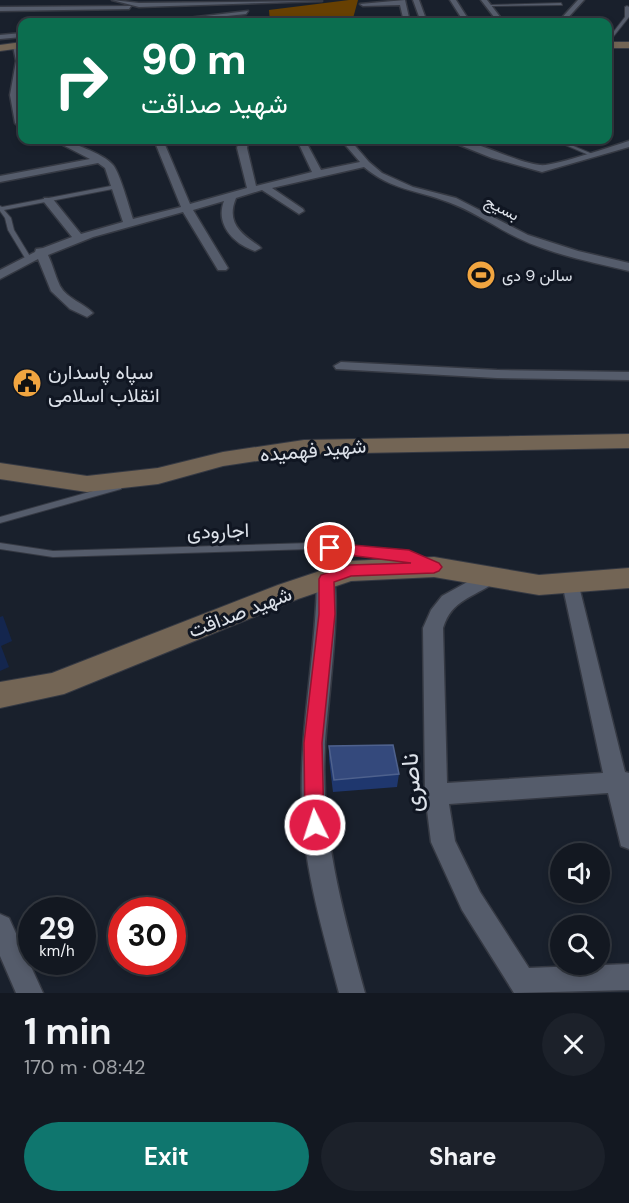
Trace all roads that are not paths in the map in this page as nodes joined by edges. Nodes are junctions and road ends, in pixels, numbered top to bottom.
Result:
1 (115, 0) edge
2 (323, 0) edge
3 (416, 0) edge
4 (453, 0) edge
5 (484, 0) edge
6 (581, 0) edge
7 (402, 1) edge
8 (236, 4) junction
9 (363, 4) dead end
10 (561, 4) dead end
11 (139, 5) junction
12 (490, 6) junction
13 (627, 7) dead end
14 (0, 9) edge
15 (241, 13) junction
16 (194, 18) edge
17 (242, 18) edge
18 (406, 18) edge
19 (422, 18) edge
20 (464, 18) edge
21 (498, 18) edge
22 (565, 18) edge
23 (0, 33) edge
24 (18, 34) edge
25 (0, 38) edge
26 (612, 38) edge
27 (18, 42) edge
28 (18, 42) edge
29 (612, 43) edge
30 (629, 45) edge
31 (0, 48) edge
32 (18, 72) edge
33 (18, 117) edge
34 (66, 144) edge
35 (160, 144) edge
36 (242, 144) edge
37 (303, 144) edge
38 (349, 144) edge
39 (463, 144) edge
40 (566, 144) edge
41 (629, 144) edge
42 (593, 155) junction
43 (101, 160) junction
44 (366, 164) junction
45 (317, 173) junction
46 (0, 179) edge
47 (116, 187) junction
48 (258, 188) junction
49 (232, 195) junction
50 (48, 200) junction
51 (187, 208) junction
52 (0, 209) edge
53 (299, 212) dead end
54 (129, 223) junction
55 (78, 238) junction
56 (255, 248) dead end
57 (40, 251) junction
58 (28, 258) junction
59 (629, 267) edge
60 (222, 268) dead end
61 (0, 274) edge
62 (87, 313) dead end
63 (341, 366) dead end
64 (629, 376) edge
65 (629, 441) edge
66 (0, 471) edge
67 (158, 476) junction
68 (0, 520) edge
69 (0, 546) edge
70 (434, 567) junction
71 (489, 577) junction
72 (629, 578) edge
73 (326, 579) junction
74 (571, 583) junction
75 (0, 695) edge
76 (624, 782) edge
77 (436, 794) junction
78 (629, 838) edge
79 (0, 927) edge
80 (629, 977) edge
81 (525, 987) edge
82 (30, 993) edge
83 (352, 993) edge

1 - 11 street
2 - 8 street
2 - 15 street
3 - 19 street
4 - 20 street
5 - 12 street
6 - 22 street
7 - 9 street
7 - 18 street
8 - 11 street
8 - 15 street
10 - 12 lane
11 - 14 street
12 - 21 street
13 - 26 lane
15 - 16 street
15 - 17 street
23 - 24 street
25 - 27 street
28 - 31 street
29 - 30 street
32 - 33 street
34 - 43 street
35 - 51 street
36 - 48 street
37 - 45 street
38 - 44 street, بسیج
39 - 42 street
40 - 42 lane
41 - 42 street
43 - 46 street
43 - 47 street
44 - 45 street
44 - 59 street, بسیج
45 - 48 street
47 - 50 lane
47 - 54 street
48 - 49 street
48 - 53 street
49 - 51 street
49 - 56 street
50 - 52 lane
50 - 55 street
51 - 54 street
51 - 60 street
52 - 58 lane
54 - 55 street
55 - 57 street
57 - 58 street
57 - 62 street
58 - 61 street
63 - 64 street
65 - 67 street, شهید فهمیده
66 - 67 street, شهید فهمیده
67 - 68 lane
69 - 70 lane, اجارودی
70 - 71 street, شهید صداقت
70 - 73 street, شهید صداقت
71 - 74 street, شهید صداقت
71 - 77 street, ناصری
72 - 74 street, شهید صداقت
73 - 75 street, شهید صداقت
73 - 83 street
74 - 76 street
76 - 77 street
76 - 78 street
77 - 81 street, ناصری
79 - 82 street
80 - 81 street

